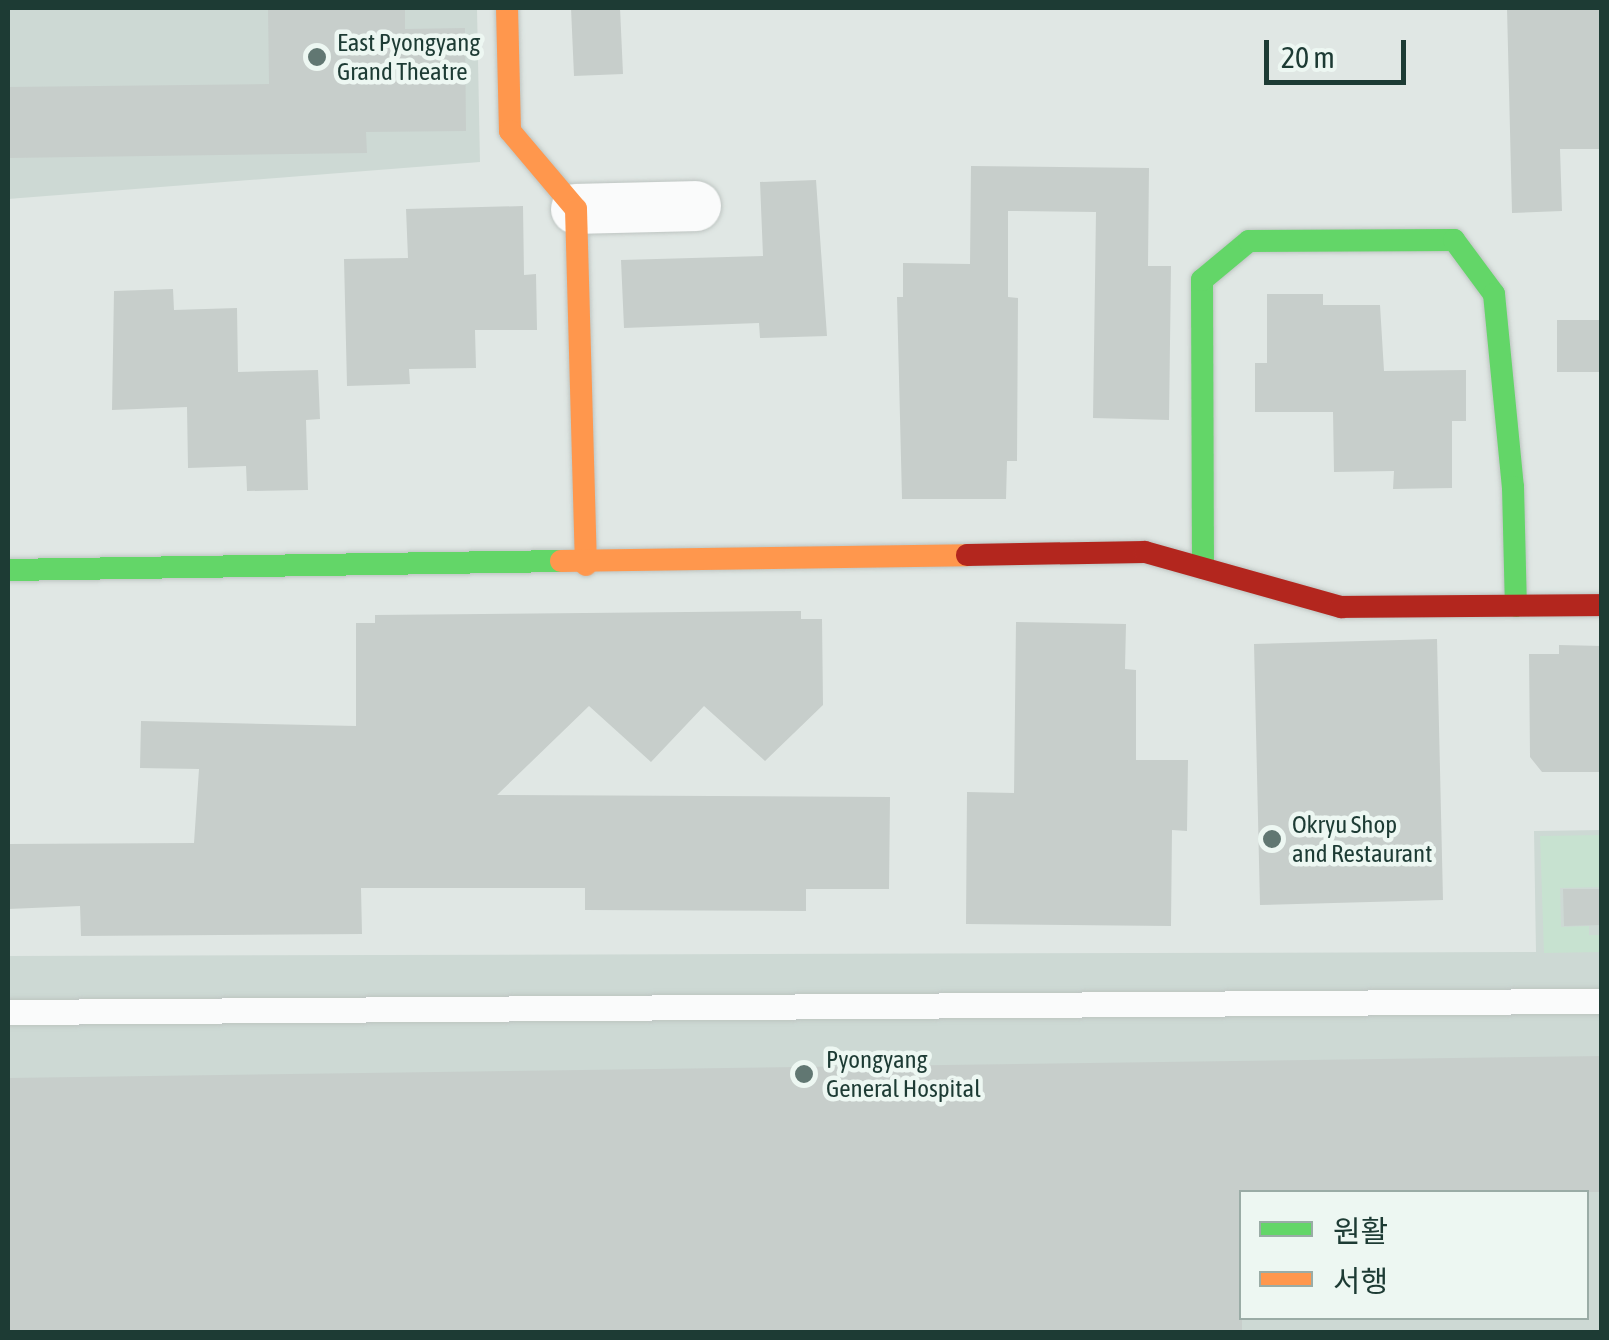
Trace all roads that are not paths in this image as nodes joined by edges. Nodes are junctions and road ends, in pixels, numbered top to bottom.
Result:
1 (507, 8) edge
2 (696, 206) dead end
3 (576, 209) junction
4 (586, 565) junction
5 (1203, 568) junction
6 (8, 570) edge
7 (1602, 605) edge
8 (1516, 606) junction
9 (1602, 1001) edge
10 (8, 1012) edge

1 - 3 street
2 - 3 street
3 - 4 street
4 - 5 street
4 - 6 street
5 - 8 street
5 - 8 street
7 - 8 street
9 - 10 lane

